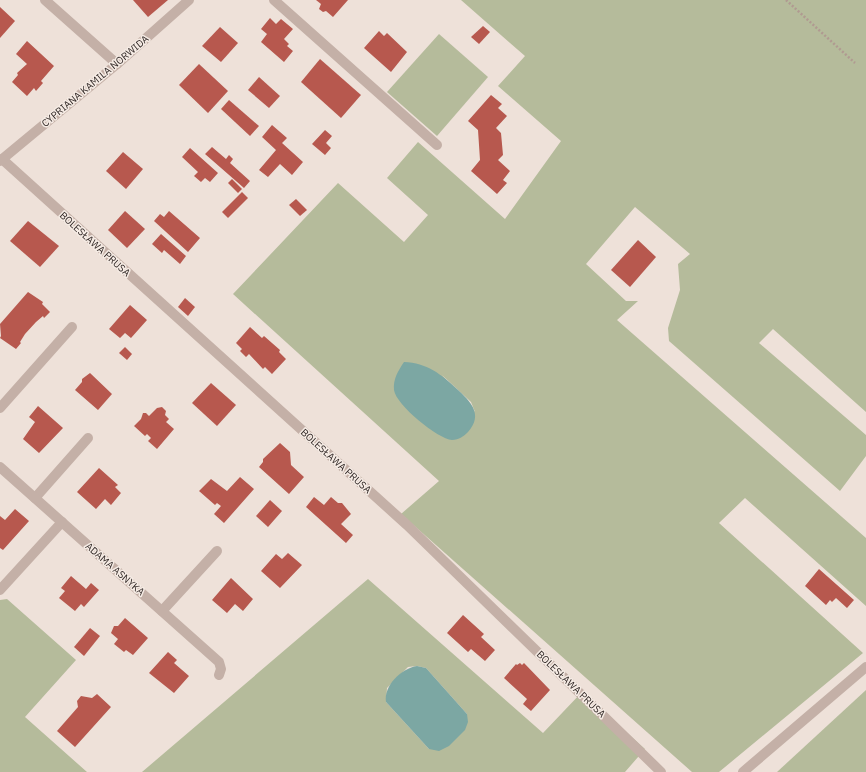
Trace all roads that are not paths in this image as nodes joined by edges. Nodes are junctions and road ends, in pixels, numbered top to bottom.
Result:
1 (45, 0) edge
2 (189, 0) edge
3 (274, 0) edge
4 (117, 64) junction
5 (437, 145) dead end
6 (1, 160) edge
7 (72, 327) dead end
8 (0, 408) edge
9 (88, 438) dead end
10 (0, 467) edge
11 (35, 498) junction
12 (62, 522) junction
13 (217, 551) dead end
14 (0, 590) edge
15 (162, 611) junction
16 (866, 667) edge
17 (219, 675) dead end
18 (661, 772) edge
19 (743, 772) edge

1 - 4 street
2 - 4 street, CYPRIANA KAMILA NORWIDA
3 - 5 street
4 - 6 street, CYPRIANA KAMILA NORWIDA
6 - 18 street, BOLESŁAWA PRUSA
7 - 8 street
9 - 11 street
10 - 11 street, ADAMA ASNYKA
11 - 12 street, ADAMA ASNYKA
12 - 14 street
12 - 15 street, ADAMA ASNYKA
13 - 15 street
15 - 17 street, ADAMA ASNYKA
16 - 19 street

